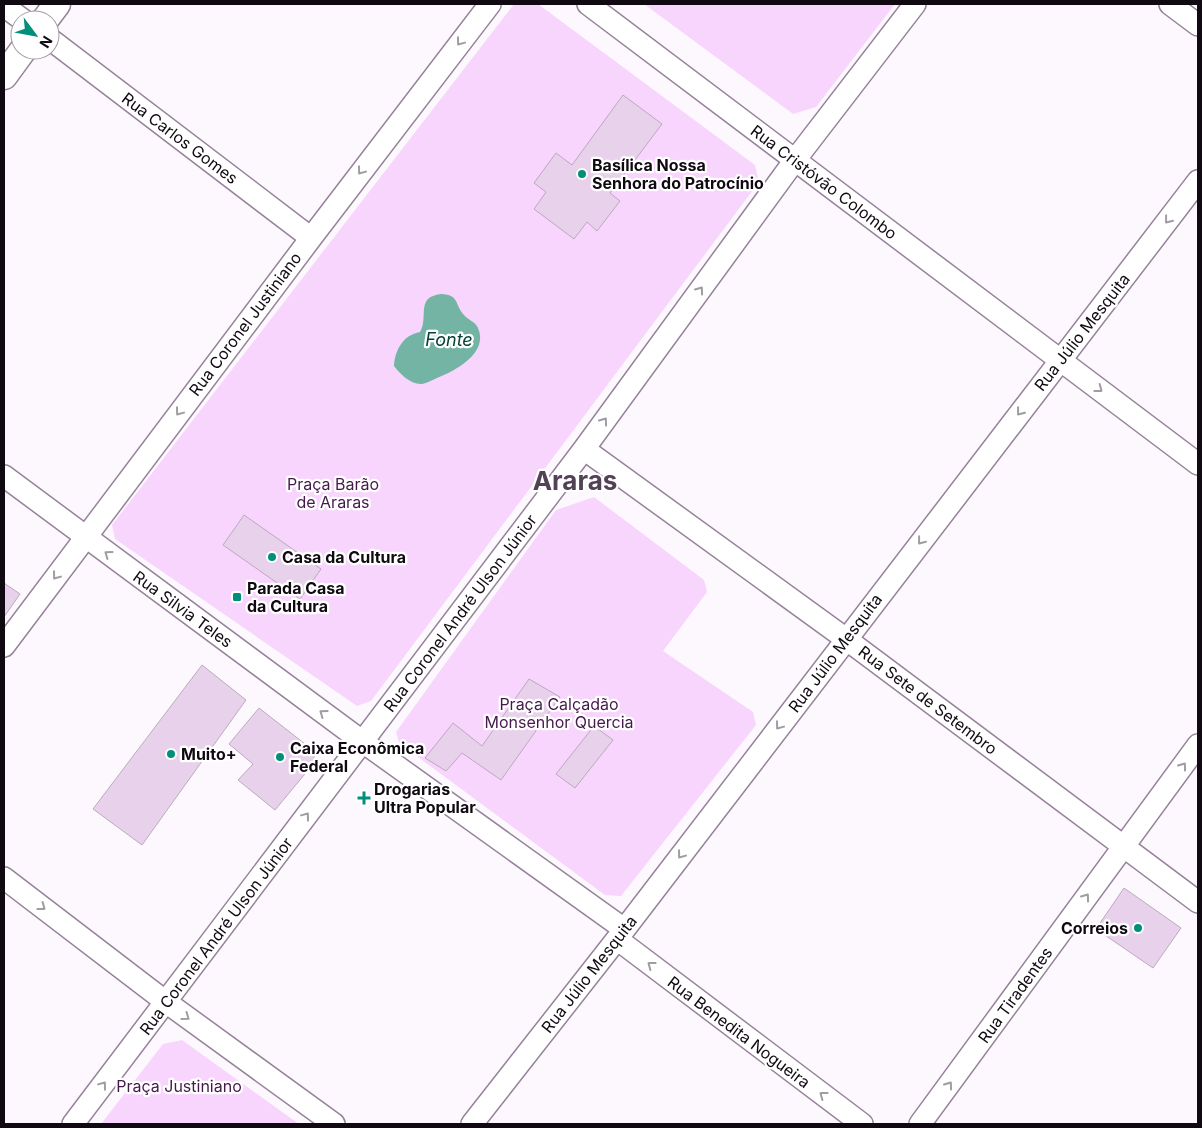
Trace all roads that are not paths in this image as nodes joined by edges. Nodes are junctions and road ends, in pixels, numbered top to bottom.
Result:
1 (490, 4) edge
2 (588, 4) edge
3 (915, 4) edge
4 (1170, 4) edge
5 (1198, 25) edge
6 (60, 47) edge
7 (16, 60) edge
8 (4, 76) edge
9 (795, 160) junction
10 (1198, 181) edge
11 (311, 238) junction
12 (1060, 360) junction
13 (584, 449) junction
14 (1198, 464) edge
15 (4, 476) edge
16 (85, 536) junction
17 (846, 639) junction
18 (4, 646) edge
19 (363, 742) junction
20 (1198, 745) edge
21 (1124, 846) junction
22 (4, 878) edge
23 (1198, 902) edge
24 (620, 934) junction
25 (166, 1002) junction
26 (73, 1124) edge
27 (334, 1124) edge
28 (472, 1124) edge
29 (862, 1124) edge
30 (920, 1124) edge

1 -> 11 street, Rua Coronel Justiniano
2 - 9 street, Rua Cristóvão Colombo
3 - 9 street, Rua Coronel André Ulson Júnior
4 - 5 street
6 - 11 street, Rua Carlos Gomes
7 - 8 street
9 - 12 street, Rua Cristóvão Colombo
13 -> 9 street, Rua Coronel André Ulson Júnior
10 -> 12 street, Rua Júlio Mesquita
11 -> 16 street, Rua Coronel Justiniano
12 -> 14 street, Rua Cristóvão Colombo
12 -> 17 street, Rua Júlio Mesquita
13 - 17 street, Rua Sete de Setembro
13 - 19 street, Rua Coronel André Ulson Júnior
15 - 16 street, Rua Silvia Teles
16 -> 18 street, Rua Coronel Justiniano
19 -> 16 street, Rua Silvia Teles
17 - 21 street, Rua Sete de Setembro
17 -> 24 street, Rua Júlio Mesquita
19 - 24 street, Rua Benedita Nogueira
25 -> 19 street, Rua Coronel André Ulson Júnior
21 -> 20 street, Rua Tiradentes
21 - 23 street, Rua Sete de Setembro
30 -> 21 street, Rua Tiradentes
22 -> 25 street
24 - 28 street, Rua Júlio Mesquita
29 -> 24 street, Rua Benedita Nogueira
26 -> 25 street, Rua Coronel André Ulson Júnior
25 -> 27 street

